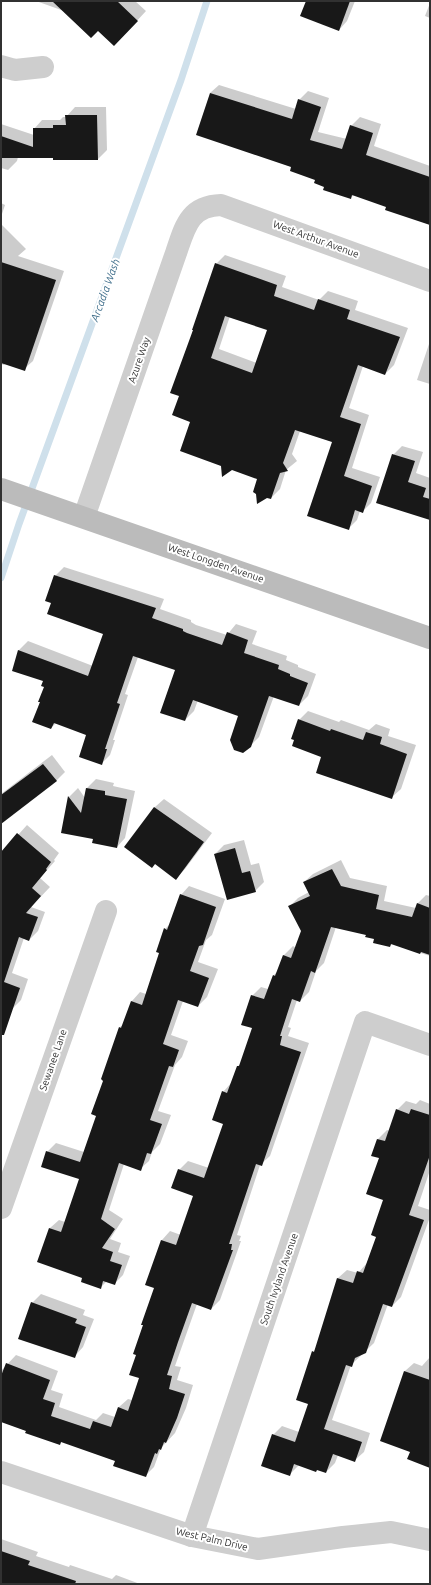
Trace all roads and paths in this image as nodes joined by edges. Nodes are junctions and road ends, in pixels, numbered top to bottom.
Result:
1 (1, 66) edge
2 (43, 67) dead end
3 (201, 208) joint
4 (430, 281) edge
5 (4, 490) edge
6 (84, 517) junction
7 (430, 638) edge
8 (106, 911) dead end
9 (430, 1045) edge
10 (1, 1208) edge
11 (1, 1472) edge
12 (192, 1536) junction
13 (430, 1540) edge

1 - 2 street
3 - 4 street, West Arthur Avenue
3 - 6 street, Azure Way
5 - 6 street, West Longden Avenue
6 - 7 street, West Longden Avenue
8 - 10 street, Sewanee Lane
9 - 12 street, South Ivyland Avenue
11 - 12 street, West Palm Drive
12 - 13 street, West Palm Drive

